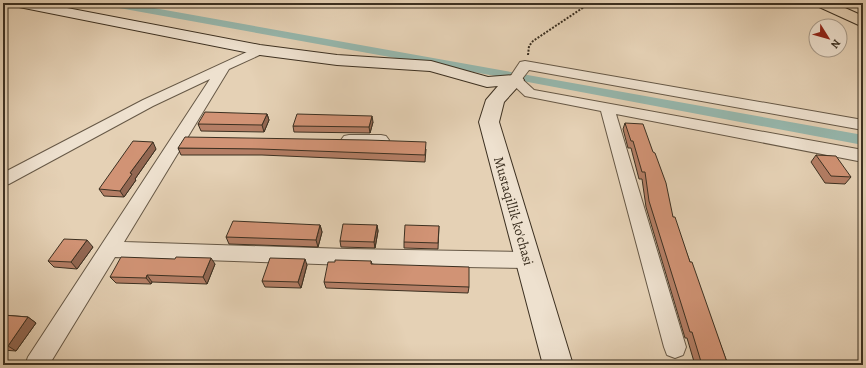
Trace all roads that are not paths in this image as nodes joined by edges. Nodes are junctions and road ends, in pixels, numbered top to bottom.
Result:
1 (19, 3) edge
2 (822, 3) edge
3 (863, 22) edge
4 (260, 50) junction
5 (225, 66) junction
6 (520, 73) junction
7 (607, 108) junction
8 (863, 125) edge
9 (335, 140) edge
10 (382, 140) edge
11 (863, 156) edge
12 (3, 180) edge
13 (110, 249) junction
14 (528, 260) junction
15 (676, 348) dead end
16 (36, 365) edge
17 (558, 365) edge

1 - 4 street
2 - 3 main road
4 - 5 street
4 - 6 street
5 - 12 street
5 - 13 street
6 - 7 street
6 - 8 street
6 - 14 street, Mustaqillik ko'chasi
7 - 11 street
7 - 15 street
9 - 10 street
13 - 14 street
13 - 16 street
14 - 17 street, Mustaqillik ko'chasi

